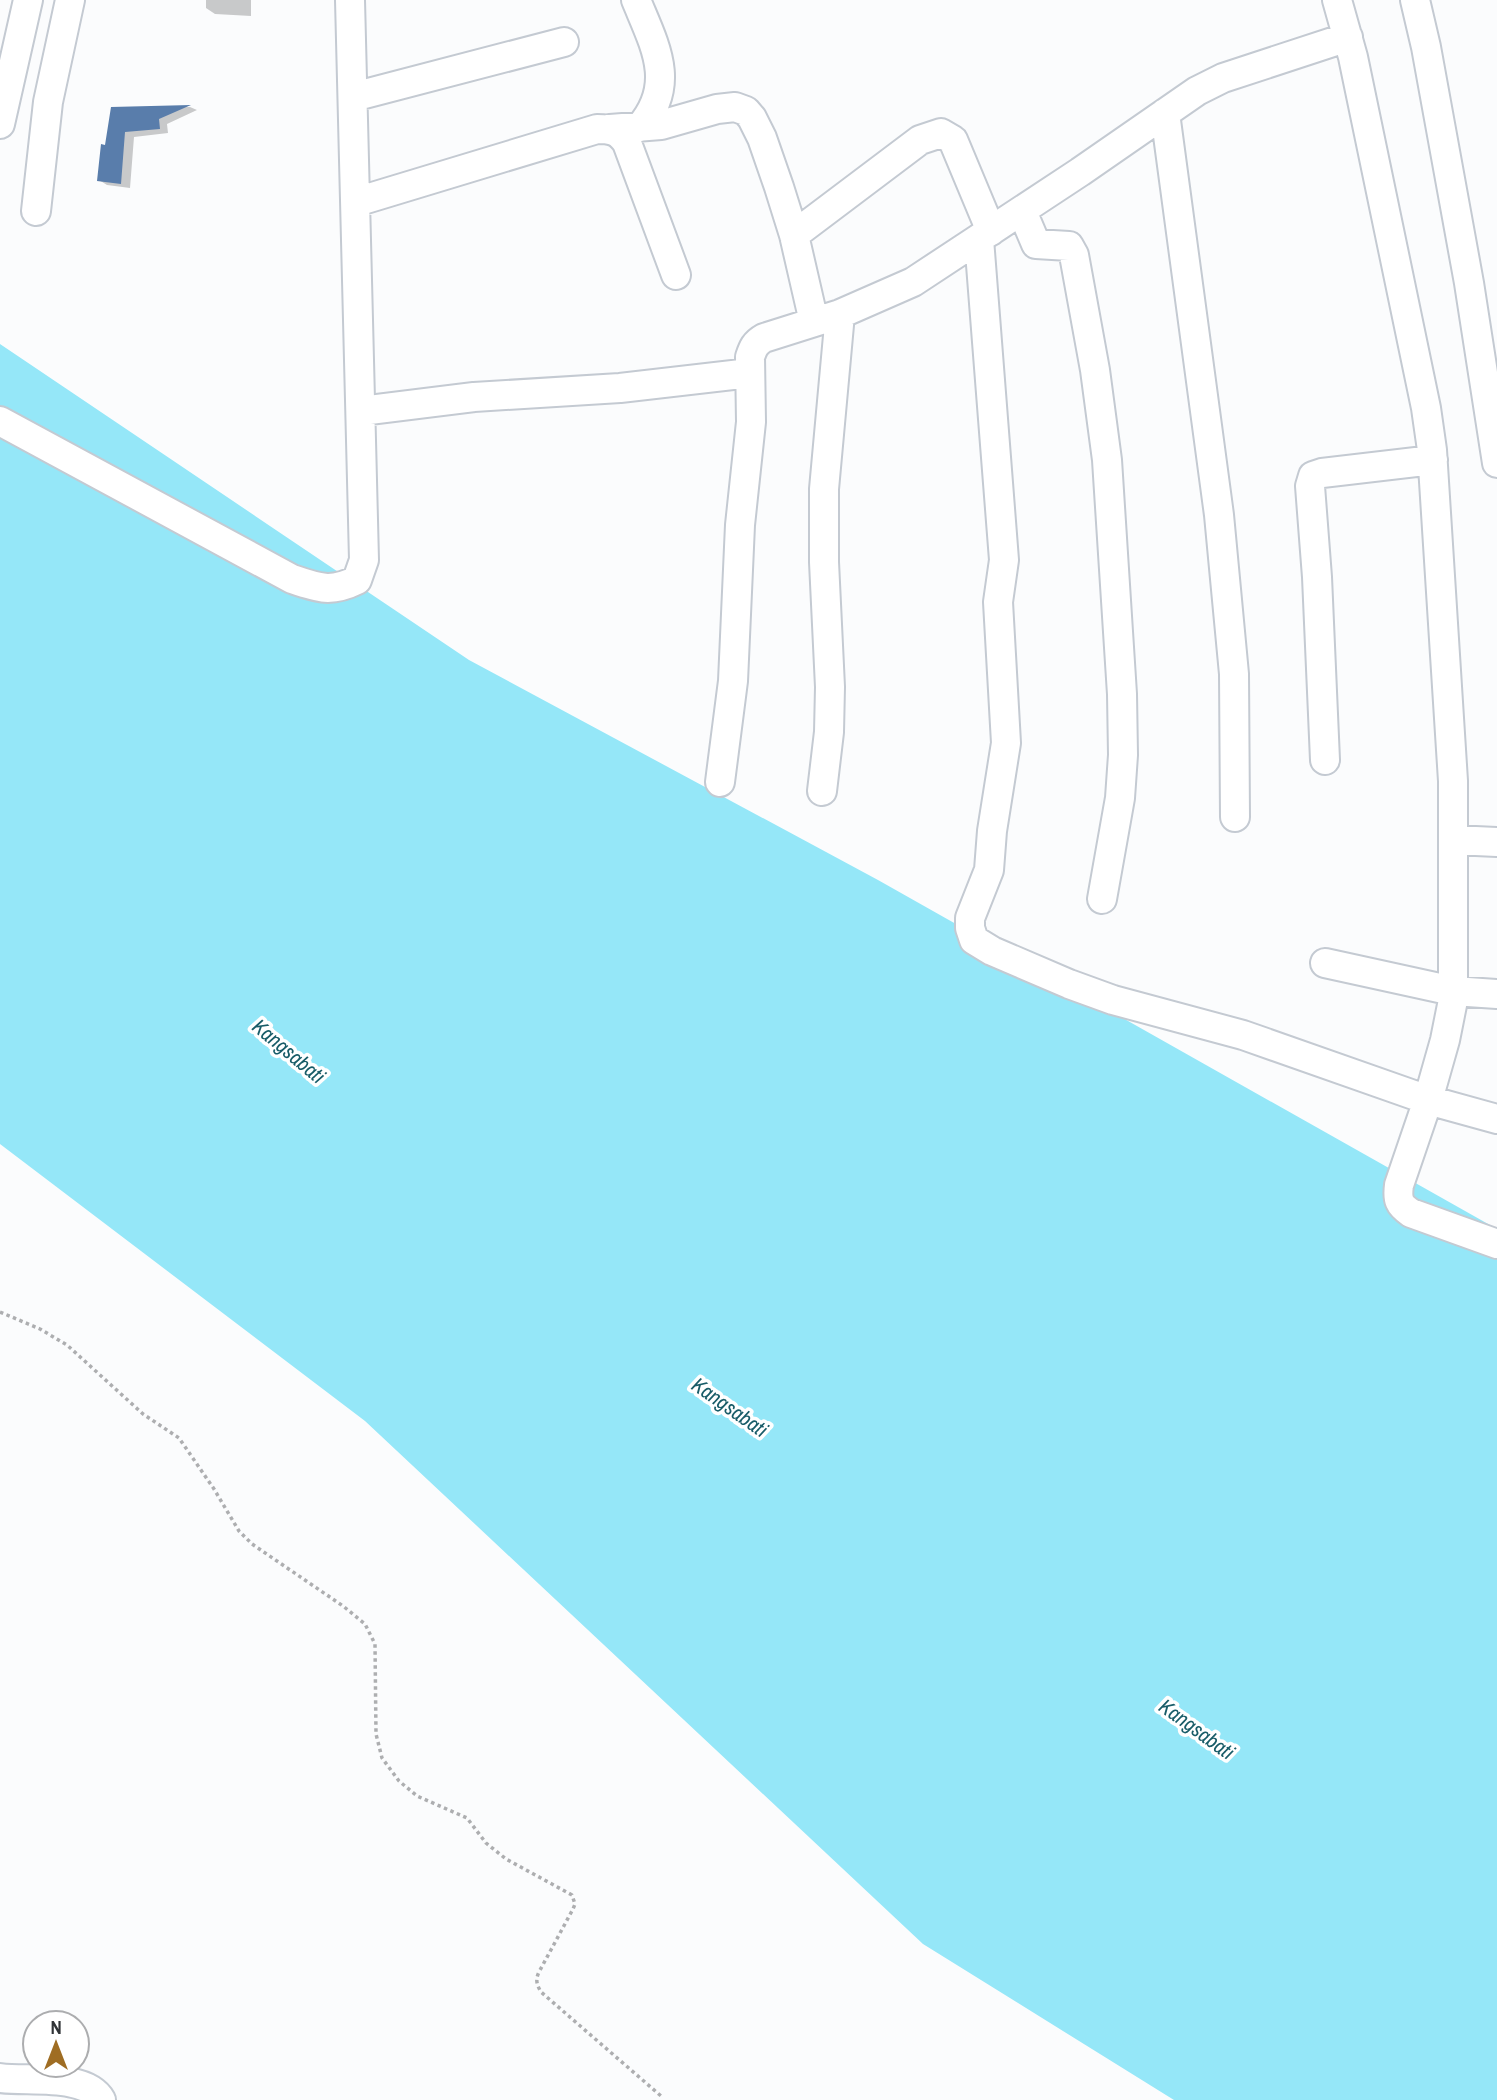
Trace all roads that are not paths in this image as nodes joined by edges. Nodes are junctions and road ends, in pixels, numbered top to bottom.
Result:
1 (28, 0) edge
2 (70, 0) edge
3 (350, 0) edge
4 (636, 0) edge
5 (1337, 0) edge
6 (1415, 0) edge
7 (1348, 37) junction
8 (564, 42) dead end
9 (353, 97) junction
10 (1165, 113) junction
11 (0, 124) edge
12 (640, 127) junction
13 (610, 129) junction
14 (356, 202) junction
15 (36, 211) dead end
16 (1022, 211) junction
17 (794, 235) junction
18 (985, 235) junction
19 (676, 275) dead end
20 (827, 318) junction
21 (750, 373) junction
22 (361, 411) junction
23 (0, 421) edge
24 (1433, 460) junction
25 (1497, 463) edge
26 (1325, 760) dead end
27 (720, 782) dead end
28 (822, 791) dead end
29 (1235, 817) dead end
30 (1454, 841) junction
31 (1497, 842) edge
32 (1102, 899) dead end
33 (1325, 963) dead end
34 (1453, 991) junction
35 (1497, 994) edge
36 (1428, 1100) junction
37 (1497, 1119) edge
38 (1497, 1244) edge
39 (0, 2078) edge
40 (101, 2100) edge

1 - 11 street
2 - 15 street
3 - 9 street
4 - 12 street
5 - 7 street
6 - 25 street
7 - 10 street
7 - 24 street
8 - 9 street
9 - 14 street
10 - 16 street
10 - 29 street
12 - 13 street
12 - 17 street
13 - 14 street
13 - 19 street
14 - 22 street
16 - 18 street
16 - 32 street
17 - 18 street
17 - 20 street
18 - 20 street
18 - 36 street
20 - 21 street
20 - 28 street
21 - 22 street
21 - 27 street
22 - 23 street
24 - 26 street
24 - 30 street
30 - 31 street
30 - 34 street
33 - 34 street
34 - 35 street
34 - 36 street
36 - 37 street
36 - 38 street
39 - 40 street

